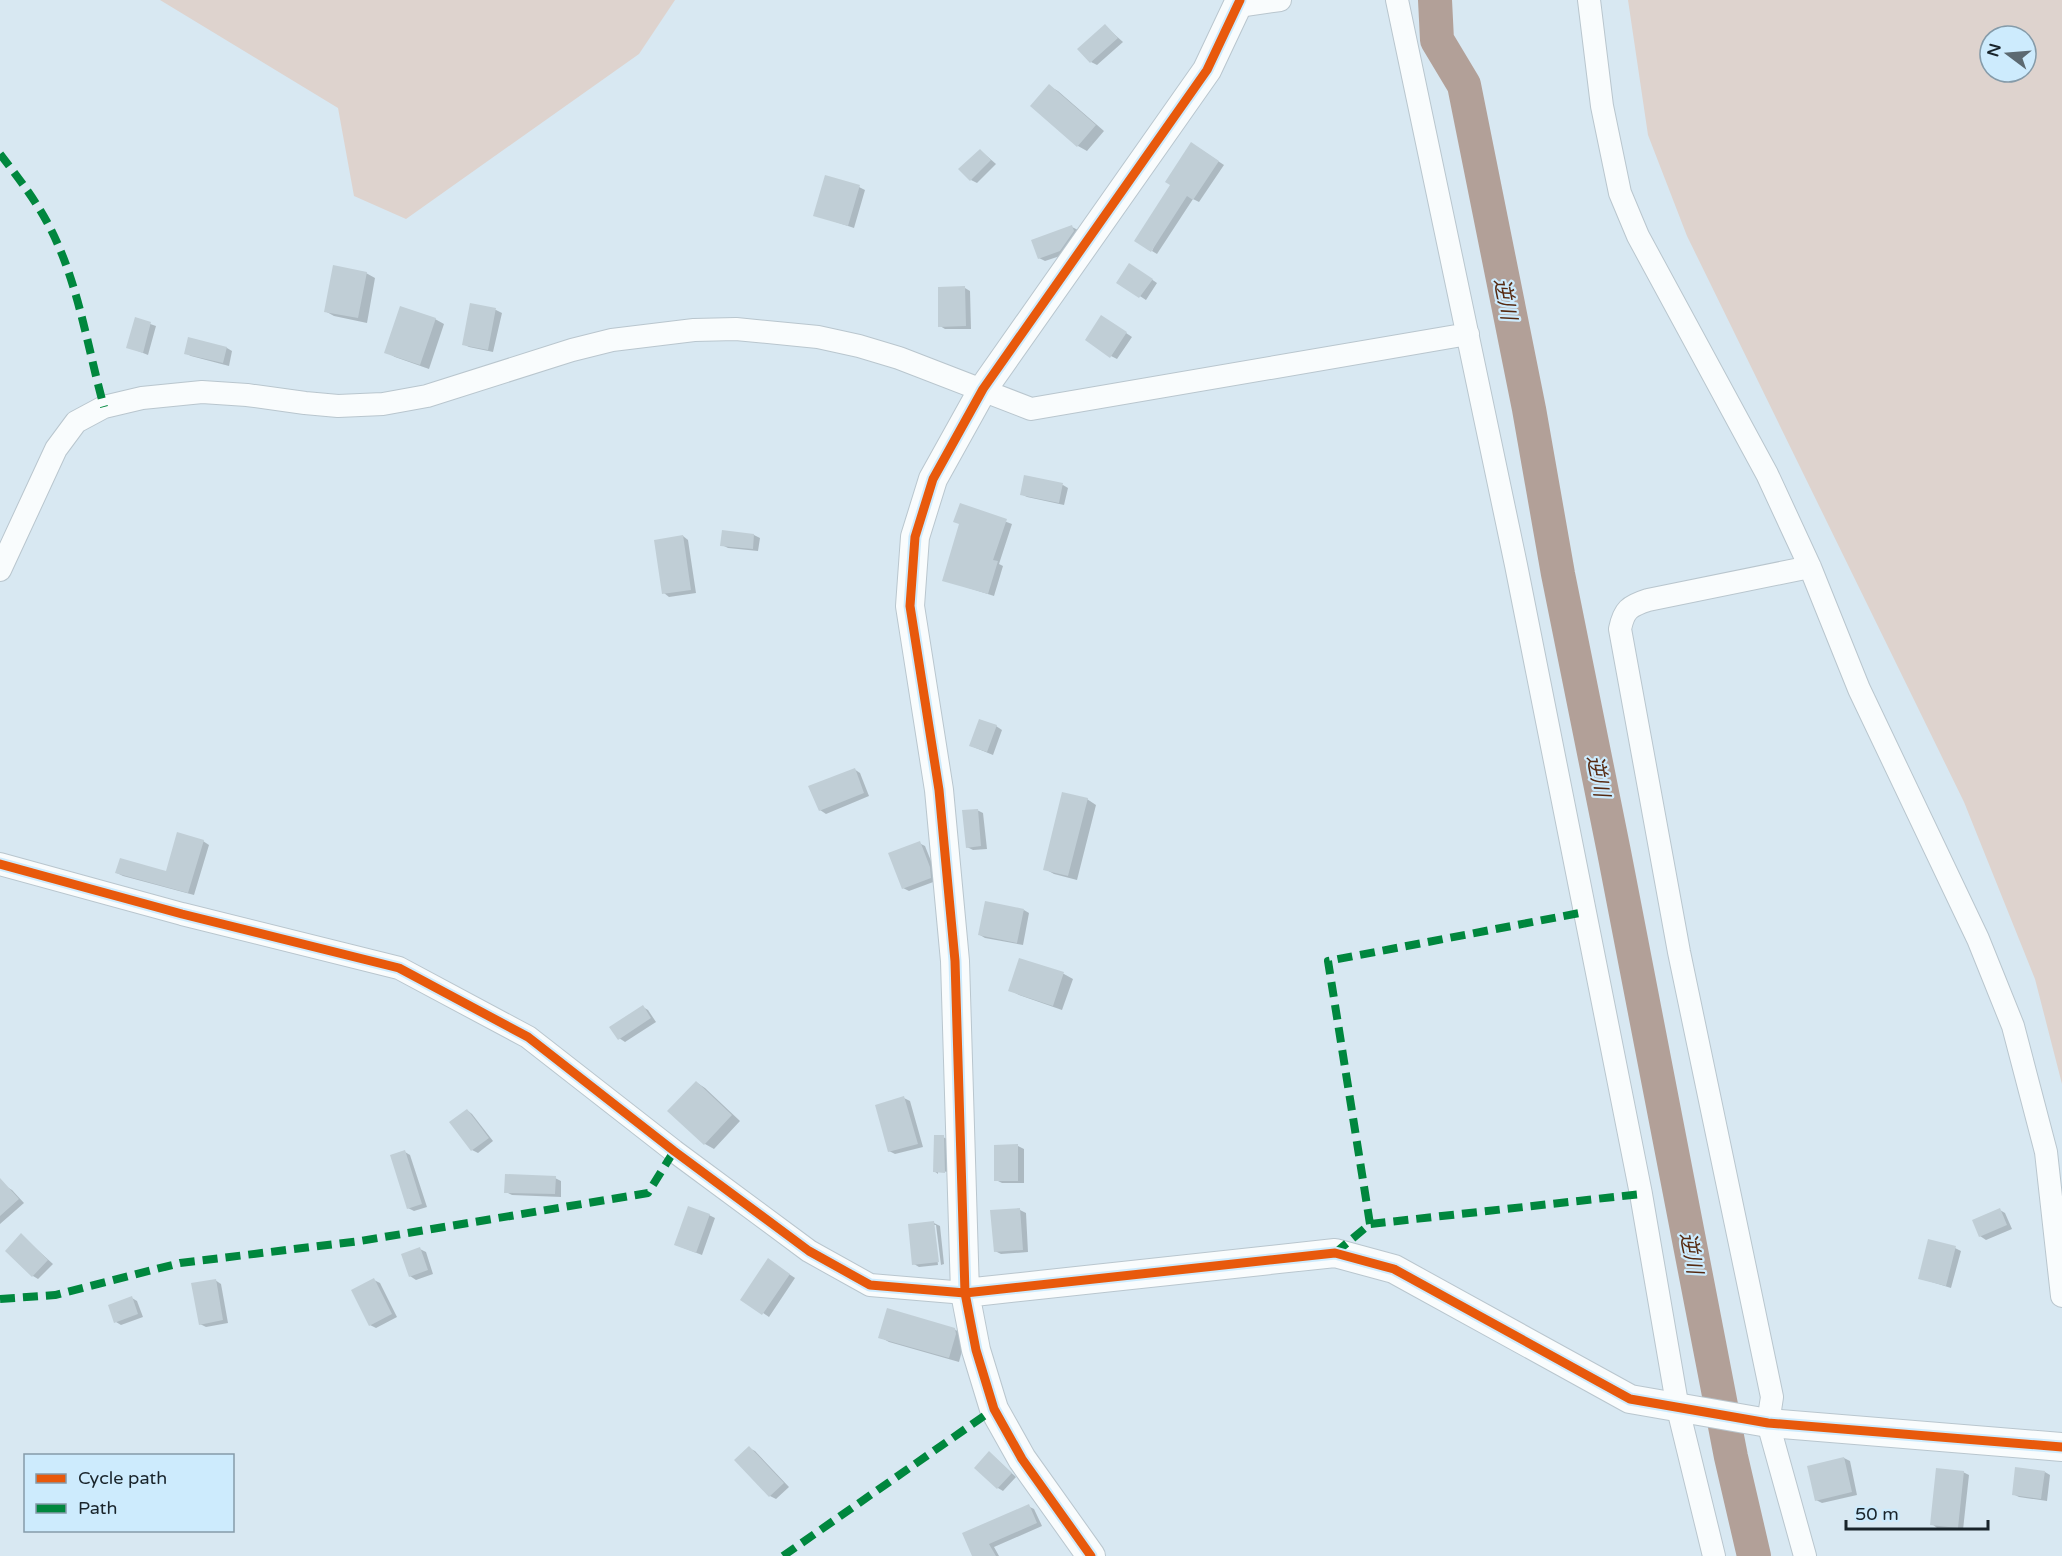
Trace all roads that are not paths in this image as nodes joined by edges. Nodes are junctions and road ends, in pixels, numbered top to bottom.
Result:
1 (1280, 0) edge
2 (1397, 0) edge
3 (1589, 0) edge
4 (1239, 3) edge
5 (1468, 334) junction
6 (983, 389) junction
7 (1810, 567) junction
8 (0, 570) edge
9 (0, 864) edge
10 (965, 1293) junction
11 (2062, 1296) edge
12 (1677, 1408) junction
13 (1768, 1424) junction
14 (2062, 1448) edge
15 (1091, 1556) edge
16 (1714, 1556) edge
17 (1805, 1556) edge

1 - 4 street
2 - 5 street
3 - 7 street
4 - 6 street
5 - 6 street
5 - 12 street
6 - 8 street
6 - 10 street
7 - 11 street
7 - 13 street
9 - 10 street
10 - 12 street
10 - 15 street
12 - 13 street
12 - 16 street
13 - 14 street
13 - 17 street

